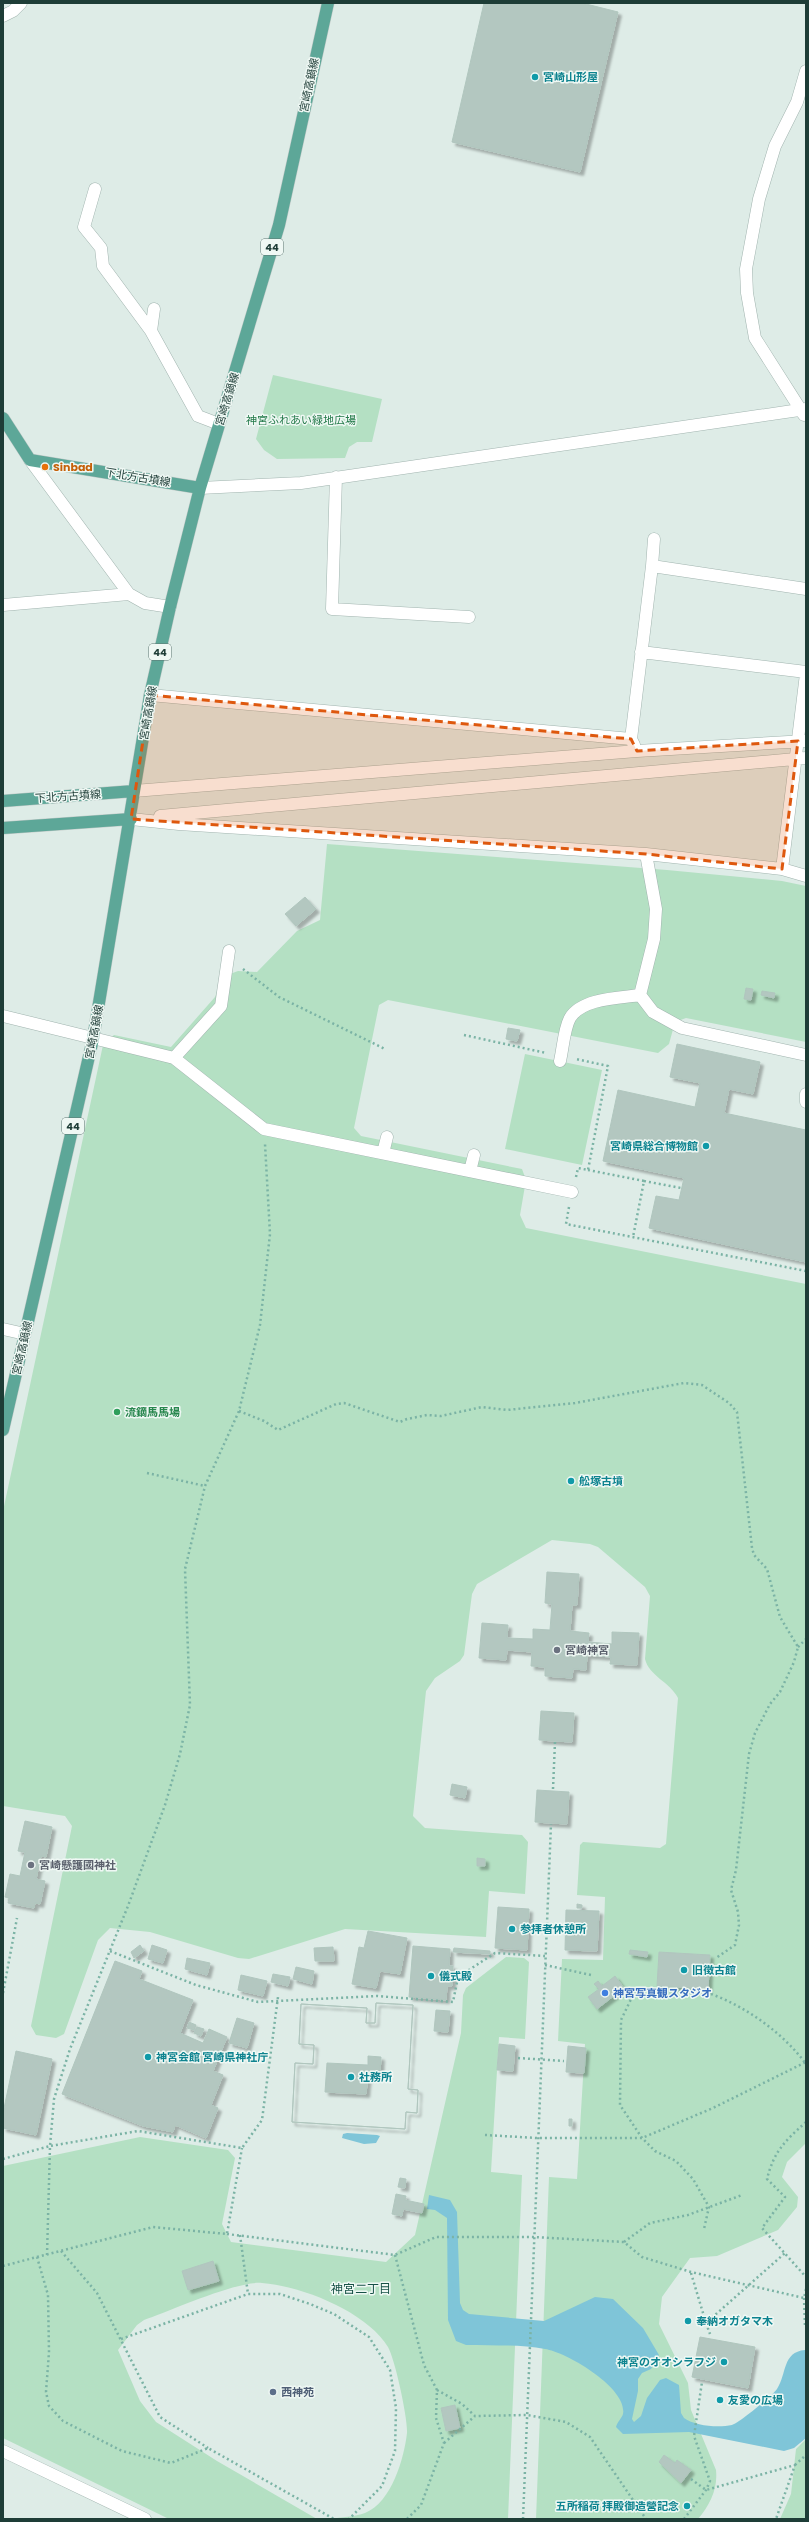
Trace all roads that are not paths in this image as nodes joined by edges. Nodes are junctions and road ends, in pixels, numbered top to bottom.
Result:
1 (21, 3) edge
2 (328, 3) edge
3 (3, 16) edge
4 (806, 71) edge
5 (95, 189) dead end
6 (154, 308) dead end
7 (151, 331) junction
8 (804, 412) edge
9 (3, 418) edge
10 (219, 424) junction
11 (30, 460) junction
12 (336, 477) junction
13 (200, 488) junction
14 (654, 539) dead end
15 (652, 566) junction
16 (806, 589) edge
17 (129, 594) junction
18 (3, 605) edge
19 (170, 607) junction
20 (469, 617) dead end
21 (641, 652) junction
22 (806, 673) edge
23 (150, 695) junction
24 (631, 739) junction
25 (802, 741) edge
26 (637, 751) junction
27 (801, 758) edge
28 (134, 791) junction
29 (3, 801) edge
30 (131, 819) junction
31 (3, 828) edge
32 (646, 854) junction
33 (782, 870) junction
34 (806, 876) edge
35 (229, 954) road end
36 (640, 995) junction
37 (3, 1016) edge
38 (93, 1039) junction
39 (806, 1054) edge
40 (174, 1058) junction
41 (561, 1059) road end
42 (806, 1094) edge
43 (806, 1102) edge
44 (387, 1137) dead end
45 (383, 1153) junction
46 (474, 1155) dead end
47 (470, 1171) junction
48 (572, 1192) road end
49 (3, 1329) edge
50 (24, 1334) junction
51 (3, 1430) edge
52 (3, 2451) edge
53 (145, 2519) edge

1 - 3 street
2 - 10 main road, 宮崎高鍋線 / 44
4 - 8 street
5 - 7 street
6 - 7 street
7 - 10 street
8 - 12 street
9 - 11 main road
10 - 13 main road, 宮崎高鍋線 / 44
11 - 13 main road, 下北方古墳線
11 - 17 street
12 - 13 street
12 - 20 street
13 - 19 main road, 宮崎高鍋線 / 44
14 - 15 street
15 - 16 street
15 - 21 street
17 - 18 street
17 - 19 street
19 - 23 main road, 宮崎高鍋線 / 44
21 - 22 street
21 - 24 street
22 - 25 street
23 - 24 street
23 - 28 main road, 宮崎高鍋線 / 44
24 - 26 street
25 - 26 street
25 - 27 street
26 - 28 street
27 - 30 street
27 - 33 street
28 - 29 main road, 下北方古墳線
28 - 30 main road, 宮崎高鍋線 / 44
30 - 31 main road
30 - 32 street
30 - 38 main road, 宮崎高鍋線 / 44
32 - 33 street
32 - 36 street
33 - 34 street
35 - 40 street
36 - 39 street
36 - 41 street
37 - 38 street
38 - 40 street
38 - 50 main road, 宮崎高鍋線 / 44
40 - 45 street
42 - 43 street
44 - 45 street
45 - 47 street
46 - 47 street
47 - 48 street
49 - 50 street
50 - 51 main road, 宮崎高鍋線 / 44
52 - 53 street

